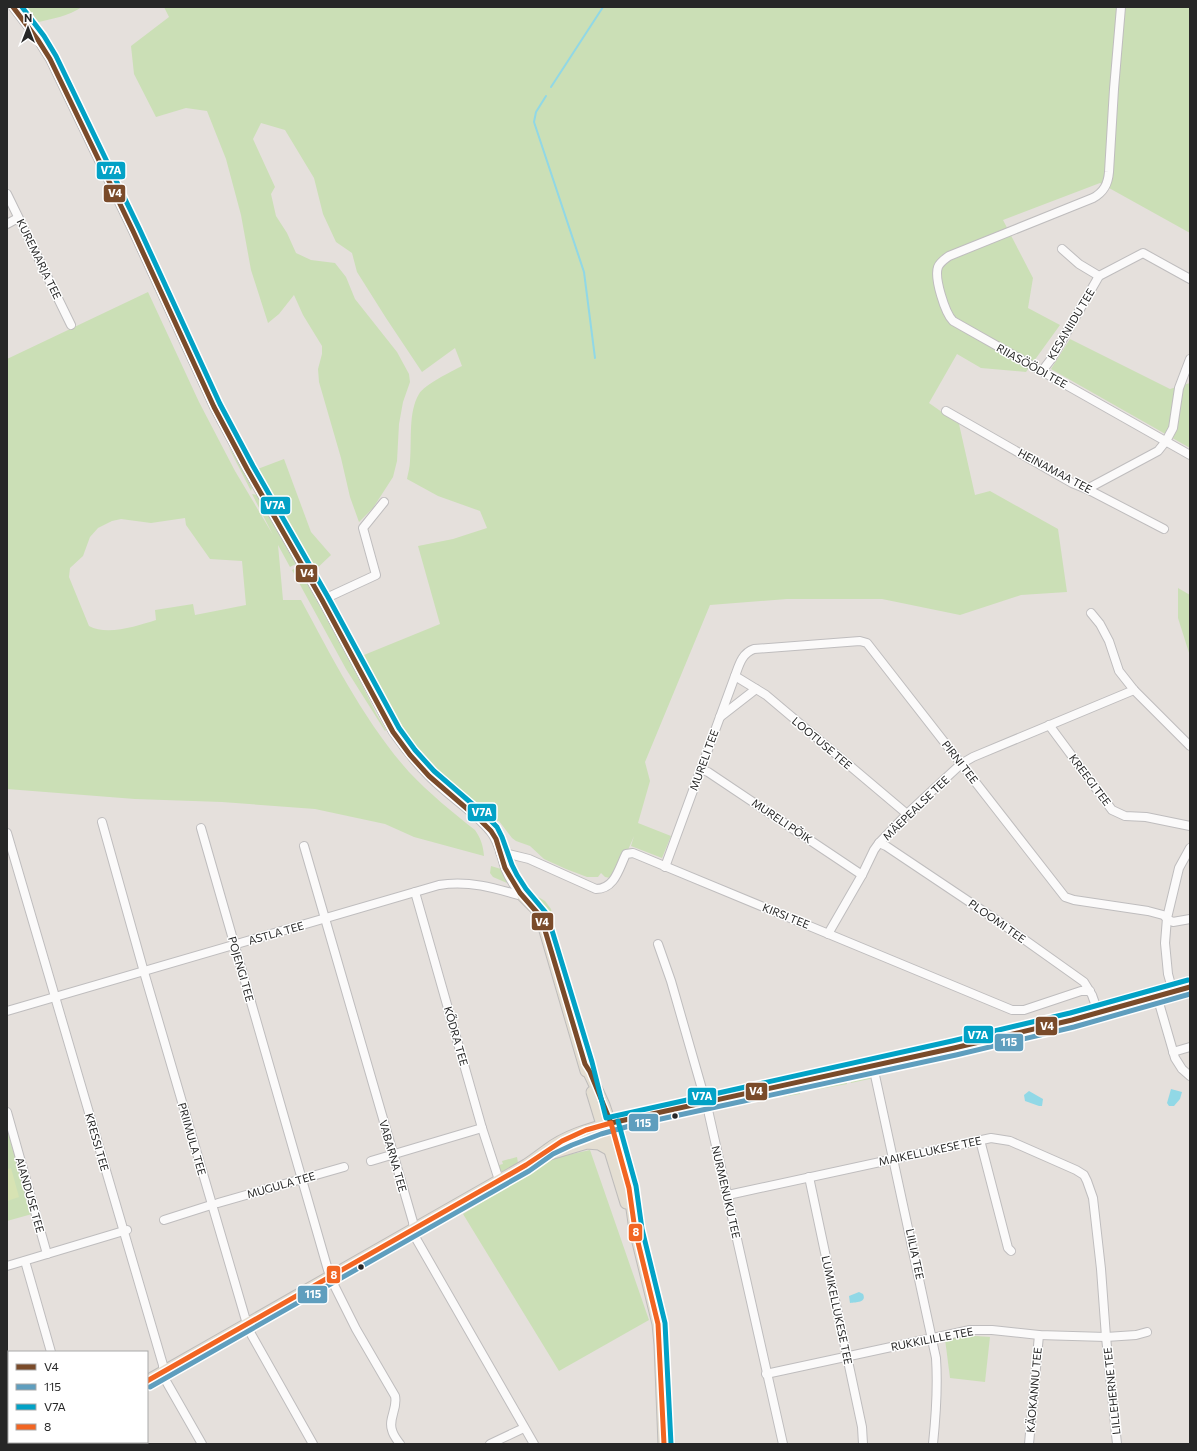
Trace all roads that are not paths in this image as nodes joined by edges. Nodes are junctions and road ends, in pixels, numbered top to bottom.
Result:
1 (13, 7) edge
2 (1121, 7) edge
3 (7, 194) edge
4 (18, 218) junction
5 (7, 224) edge
6 (1062, 249) dead end
7 (1099, 276) junction
8 (1190, 279) edge
9 (71, 324) dead end
10 (1190, 359) edge
11 (1042, 371) junction
12 (946, 411) dead end
13 (1166, 441) junction
14 (1190, 455) edge
15 (1087, 488) junction
16 (384, 502) dead end
17 (1164, 529) dead end
18 (322, 600) junction
19 (1091, 613) dead end
20 (744, 655) joint
21 (735, 676) junction
22 (756, 689) junction
23 (1134, 690) junction
24 (720, 717) junction
25 (1049, 725) junction
26 (1190, 746) edge
27 (961, 764) junction
28 (701, 769) junction
29 (907, 814) junction
30 (102, 822) dead end
31 (1190, 826) edge
32 (201, 828) dead end
33 (7, 834) edge
34 (879, 843) junction
35 (304, 846) dead end
36 (1190, 848) edge
37 (500, 852) junction
38 (665, 866) junction
39 (862, 875) junction
40 (415, 892) junction
41 (523, 896) junction
42 (1167, 918) junction
43 (325, 919) junction
44 (1190, 919) edge
45 (828, 934) junction
46 (658, 944) dead end
47 (234, 945) junction
48 (144, 972) junction
49 (1190, 987) edge
50 (1090, 991) junction
51 (1173, 992) junction
52 (1157, 996) junction
53 (55, 997) junction
54 (7, 1011) edge
55 (1098, 1012) junction
56 (1190, 1047) edge
57 (1173, 1052) junction
58 (926, 1054) joint
59 (873, 1066) junction
60 (1190, 1076) edge
61 (706, 1102) junction
62 (7, 1112) edge
63 (606, 1124) junction
64 (482, 1128) junction
65 (980, 1140) junction
66 (608, 1149) junction
67 (393, 1154) junction
68 (538, 1158) junction
69 (893, 1159) junction
70 (371, 1161) dead end
71 (344, 1167) dead end
72 (810, 1177) junction
73 (302, 1179) junction
74 (499, 1180) junction
75 (728, 1195) junction
76 (215, 1204) junction
77 (164, 1220) dead end
78 (414, 1229) junction
79 (635, 1230) junction
80 (125, 1231) junction
81 (1011, 1251) dead end
82 (47, 1254) junction
83 (25, 1261) junction
84 (7, 1266) edge
85 (331, 1276) junction
86 (247, 1324) junction
87 (1147, 1332) dead end
88 (1039, 1335) junction
89 (1106, 1337) junction
90 (933, 1338) junction
91 (51, 1351) edge
92 (847, 1356) junction
93 (163, 1372) junction
94 (766, 1374) junction
95 (148, 1380) edge
96 (524, 1428) junction
97 (202, 1444) edge
98 (313, 1444) edge
99 (400, 1444) edge
100 (490, 1444) edge
101 (534, 1444) edge
102 (664, 1444) edge
103 (783, 1444) edge
104 (863, 1444) edge
105 (933, 1444) edge
106 (1029, 1444) edge
107 (1117, 1444) edge

1 - 18 street
2 - 11 street, RIIASÖÖDI TEE
3 - 4 street, KUREMARJA TEE
4 - 5 street
4 - 9 street, KUREMARJA TEE
6 - 7 street, KESANIIDU TEE
7 - 8 street, KESANIIDU TEE
7 - 11 street, KESANIIDU TEE
10 - 13 street
11 - 13 street, RIIASÖÖDI TEE
12 - 15 street, HEINAMAA TEE
13 - 14 street, RIIASÖÖDI TEE
13 - 15 street
15 - 17 street, HEINAMAA TEE
16 - 18 street
18 - 37 street
19 - 23 street
20 - 21 street, MURELI TEE
20 - 27 street, PIRNI TEE
21 - 22 street, LOOTUSE TEE
21 - 24 street, MURELI TEE
22 - 24 street
22 - 29 street, LOOTUSE TEE
23 - 25 street, MÄEPEALSE TEE
23 - 26 street
24 - 28 street, MURELI TEE
25 - 27 street, MÄEPEALSE TEE
25 - 31 street, KREEGI TEE
27 - 29 street, MÄEPEALSE TEE
27 - 42 street, PIRNI TEE
28 - 38 street, MURELI TEE
28 - 39 street, MURELI PÕIK
29 - 34 street, MÄEPEALSE TEE
30 - 48 street, PRIIMULA TEE
32 - 47 street, POJENGI TEE
33 - 53 street, KRESSI TEE
34 - 39 street, MÄEPEALSE TEE
34 - 50 street, PLOOMI TEE
35 - 43 street, VABARNA TEE
36 - 42 street
37 - 38 street, KIRSI TEE
37 - 41 street
38 - 45 street, KIRSI TEE
39 - 45 street, MÄEPEALSE TEE
40 - 41 street, ASTLA TEE
40 - 43 street, ASTLA TEE
40 - 64 street, KÕDRA TEE
41 - 63 main road
42 - 44 street, PIRNI TEE
42 - 51 street
43 - 47 street, ASTLA TEE
43 - 67 street, VABARNA TEE
45 - 50 street, KIRSI TEE
46 - 61 street, NURMENUKU TEE
47 - 48 street, ASTLA TEE
47 - 73 street, POJENGI TEE
48 - 53 street, ASTLA TEE
48 - 76 street, PRIIMULA TEE
49 - 51 street
50 - 55 street, PLOOMI TEE
51 - 52 street
52 - 55 street
52 - 57 street
53 - 54 street, ASTLA TEE
53 - 80 street, KRESSI TEE
55 - 58 street
56 - 57 street
57 - 60 street
58 - 59 main road
59 - 61 main road
59 - 69 street, LIILIA TEE
61 - 63 main road
61 - 75 street, NURMENUKU TEE
62 - 82 street, AIANDUSE TEE
63 - 66 main road
63 - 68 main road
63 - 79 main road
64 - 67 street
64 - 74 street, KÕDRA TEE
65 - 69 street, MAIKELLUKESE TEE
65 - 81 street
65 - 89 street, MAIKELLUKESE TEE
66 - 68 main road
66 - 79 main road
67 - 70 street
67 - 78 street, VABARNA TEE
68 - 74 main road
69 - 72 street, MAIKELLUKESE TEE
69 - 90 street, LIILIA TEE
71 - 73 street, MUGULA TEE
72 - 75 street, MAIKELLUKESE TEE
72 - 92 street, LUMIKELLUKESE TEE
73 - 76 street, MUGULA TEE
73 - 85 street, POJENGI TEE
74 - 78 main road
75 - 94 street, NURMENUKU TEE
76 - 77 street, MUGULA TEE
76 - 86 street, PRIIMULA TEE
78 - 85 main road
78 - 96 street, VABARNA TEE
79 - 102 main road
80 - 82 street
80 - 93 street, KRESSI TEE
82 - 83 street
83 - 84 street
83 - 91 street
85 - 86 main road
85 - 99 street, POJENGI TEE
86 - 93 main road
86 - 98 street, PRIIMULA TEE
87 - 89 street, RUKKILILLE TEE
88 - 89 street, RUKKILILLE TEE
88 - 90 street, RUKKILILLE TEE
88 - 106 street, KÄOKANNU TEE
89 - 107 street, LILLEHERNE TEE
90 - 92 street, RUKKILILLE TEE
90 - 105 street, LIILIA TEE
92 - 94 street, RUKKILILLE TEE
92 - 104 street, LUMIKELLUKESE TEE
93 - 95 main road
93 - 97 street, KRESSI TEE
94 - 103 street, NURMENUKU TEE
96 - 100 street
96 - 101 street, VABARNA TEE

